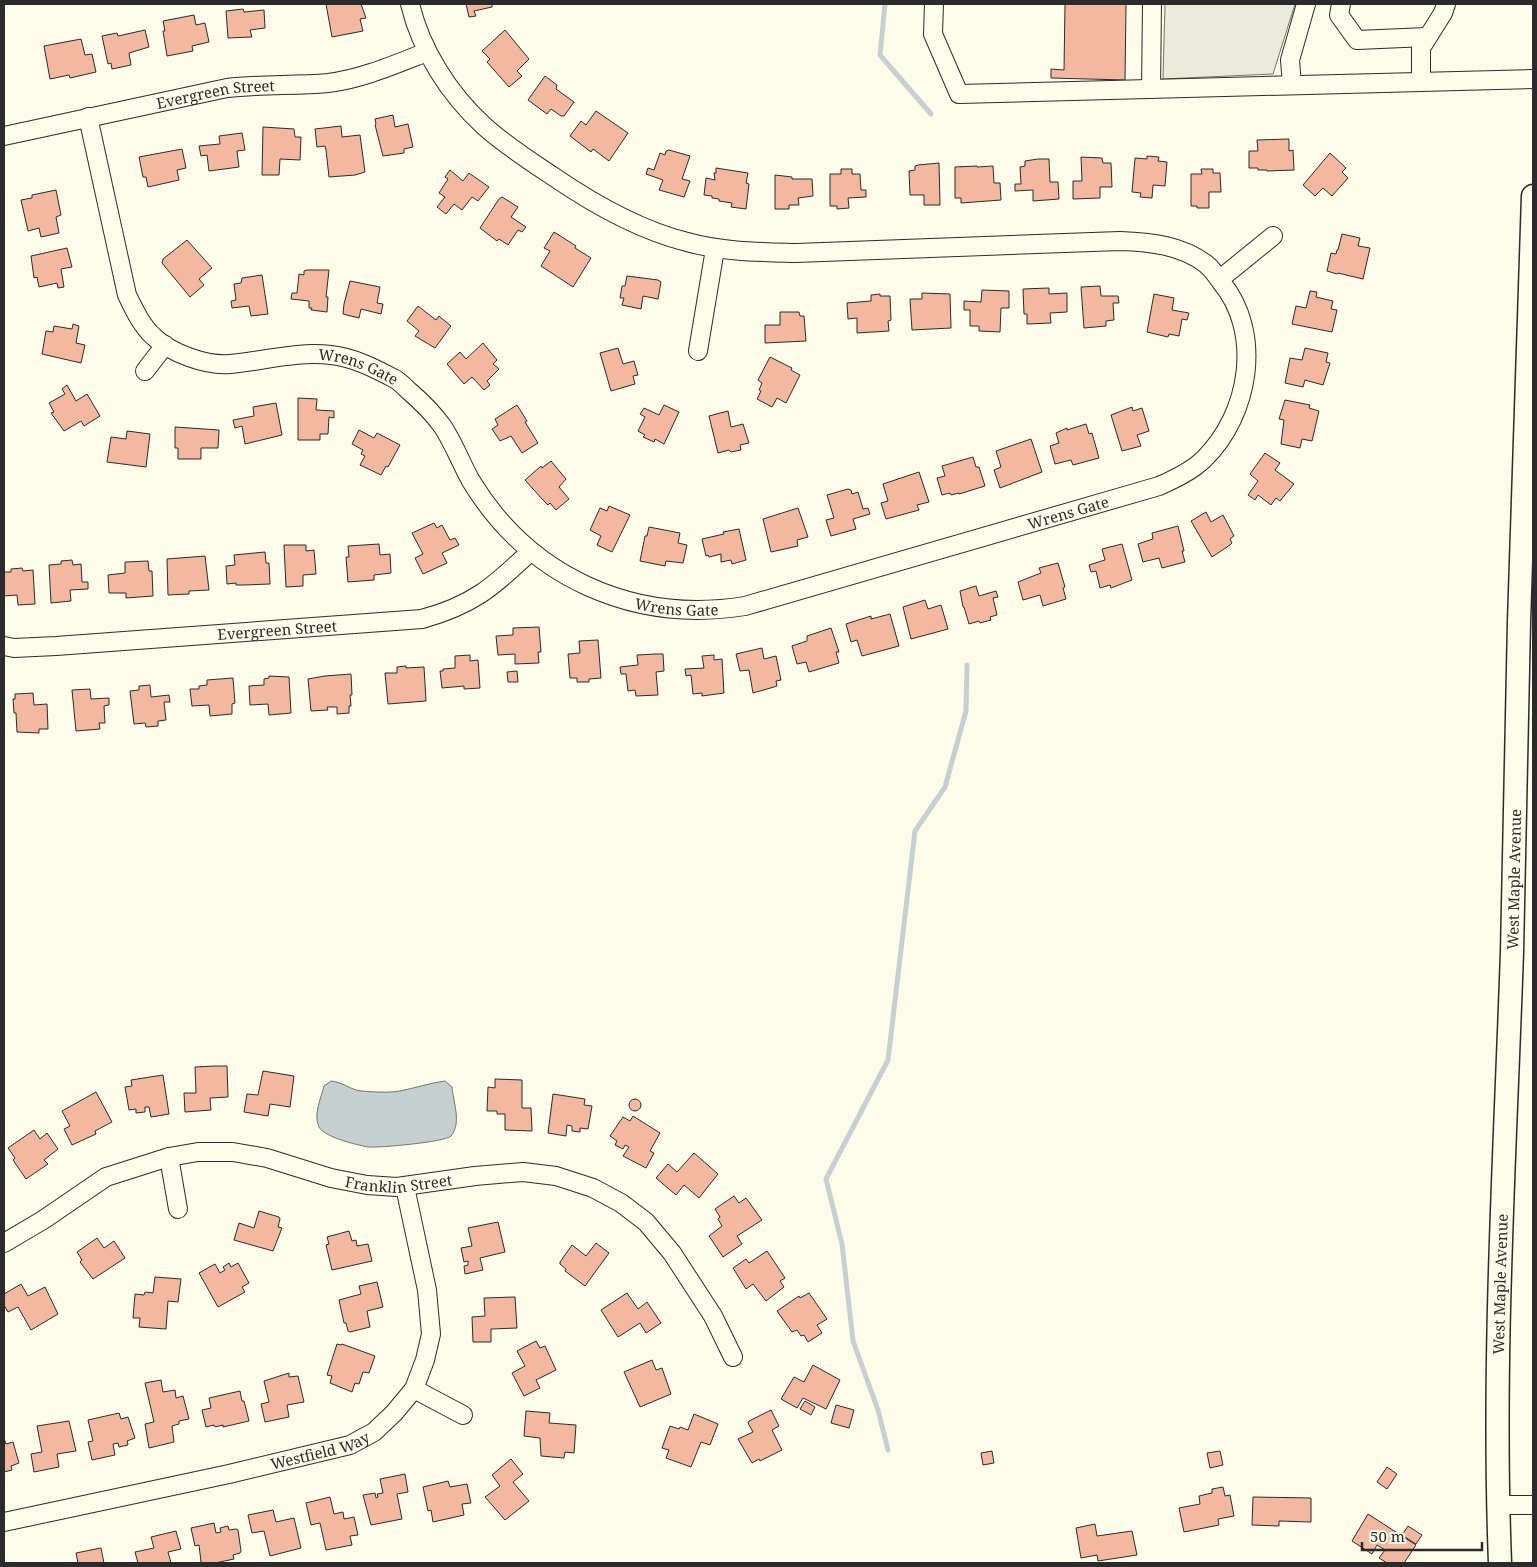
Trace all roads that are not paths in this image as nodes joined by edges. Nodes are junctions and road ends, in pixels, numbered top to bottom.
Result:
1 (410, 4) edge
2 (934, 4) edge
3 (1152, 4) edge
4 (1306, 4) edge
5 (1340, 4) edge
6 (1446, 4) edge
7 (1428, 37) junction
8 (427, 52) junction
9 (1533, 79) edge
10 (1421, 82) junction
11 (1292, 85) junction
12 (1151, 89) junction
13 (88, 117) junction
14 (4, 136) edge
15 (1533, 196) edge
16 (1273, 236) dead end
17 (715, 249) junction
18 (1220, 279) junction
19 (1532, 286) edge
20 (165, 345) junction
21 (698, 351) dead end
22 (145, 372) dead end
23 (1530, 416) edge
24 (530, 552) junction
25 (4, 646) edge
26 (169, 1157) junction
27 (405, 1187) junction
28 (178, 1209) dead end
29 (4, 1243) edge
30 (733, 1357) dead end
31 (414, 1389) junction
32 (464, 1415) dead end
33 (1498, 1505) junction
34 (1533, 1505) edge
35 (4, 1522) edge
36 (1500, 1563) edge

1 - 8 street, Wrens Gate
2 - 12 street
3 - 12 street
4 - 11 street
5 - 7 street
6 - 7 street
7 - 10 street
8 - 13 street, Evergreen Street
8 - 17 street, Wrens Gate
9 - 10 street
10 - 11 street
11 - 12 street
13 - 14 street, Evergreen Street
13 - 20 street, Wrens Gate
15 - 19 main road, West Maple Avenue
16 - 18 street
17 - 18 street, Wrens Gate
17 - 21 street
18 - 24 street, Wrens Gate
19 - 23 main road, West Maple Avenue
20 - 22 street
20 - 24 street, Wrens Gate
23 - 33 main road, West Maple Avenue
24 - 25 street, Evergreen Street
26 - 27 street, Franklin Street
26 - 28 street
26 - 29 street, Franklin Street
27 - 30 street, Franklin Street
27 - 31 street, Westfield Way
31 - 32 street
31 - 35 street, Westfield Way
33 - 34 street
33 - 36 main road, West Maple Avenue

